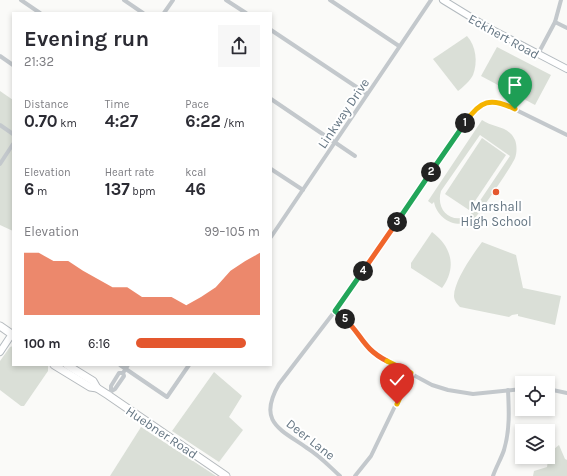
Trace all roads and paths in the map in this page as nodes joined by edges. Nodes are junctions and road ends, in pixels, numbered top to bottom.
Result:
1 (21, 0) edge
2 (124, 0) edge
3 (173, 0) edge
4 (226, 0) edge
5 (330, 0) edge
6 (431, 0) edge
7 (443, 0) edge
8 (561, 0) edge
9 (39, 12) edge
10 (142, 12) edge
11 (165, 12) edge
12 (244, 12) edge
13 (555, 22) junction
14 (567, 28) edge
15 (272, 31) edge
16 (399, 46) junction
17 (538, 54) junction
18 (0, 56) edge
19 (12, 64) edge
20 (567, 69) edge
21 (367, 94) junction
22 (272, 101) edge
23 (0, 125) edge
24 (12, 133) edge
25 (567, 135) edge
26 (334, 142) junction
27 (12, 146) edge
28 (355, 156) dead end
29 (0, 164) edge
30 (272, 170) edge
31 (303, 190) junction
32 (272, 235) edge
33 (335, 311) junction
34 (0, 326) edge
35 (12, 333) edge
36 (12, 335) edge
37 (0, 352) edge
38 (56, 366) edge
39 (69, 366) edge
40 (188, 366) edge
41 (126, 369) edge
42 (411, 373) junction
43 (97, 388) junction
44 (508, 390) junction
45 (515, 390) edge
46 (555, 390) edge
47 (109, 393) junction
48 (567, 393) edge
49 (226, 476) edge
50 (340, 476) edge
51 (355, 476) edge
52 (493, 476) edge

1 - 9 street
2 - 10 street
3 - 11 street
4 - 12 street
5 - 16 street
6 - 16 street, Linkway Drive
7 - 17 main road, Eckhert Road
8 - 13 street
13 - 14 street
13 - 17 street
15 - 21 street
16 - 21 street, Linkway Drive
17 - 20 main road, Eckhert Road
18 - 19 street
21 - 26 street, Linkway Drive
22 - 26 street
23 - 24 street
25 - 33 street
26 - 28 street
26 - 31 street, Linkway Drive
27 - 29 street
30 - 31 street
31 - 32 street, Linkway Drive
33 - 42 street
33 - 50 street, Deer Lane
34 - 35 main road
36 - 37 main road
38 - 43 main road, Huebner Road
39 - 43 main road, Huebner Road
40 - 41 street
41 - 47 street
42 - 44 street
42 - 51 street
43 - 47 main road, Huebner Road
44 - 45 street
44 - 52 street
46 - 48 street
47 - 49 main road, Huebner Road

